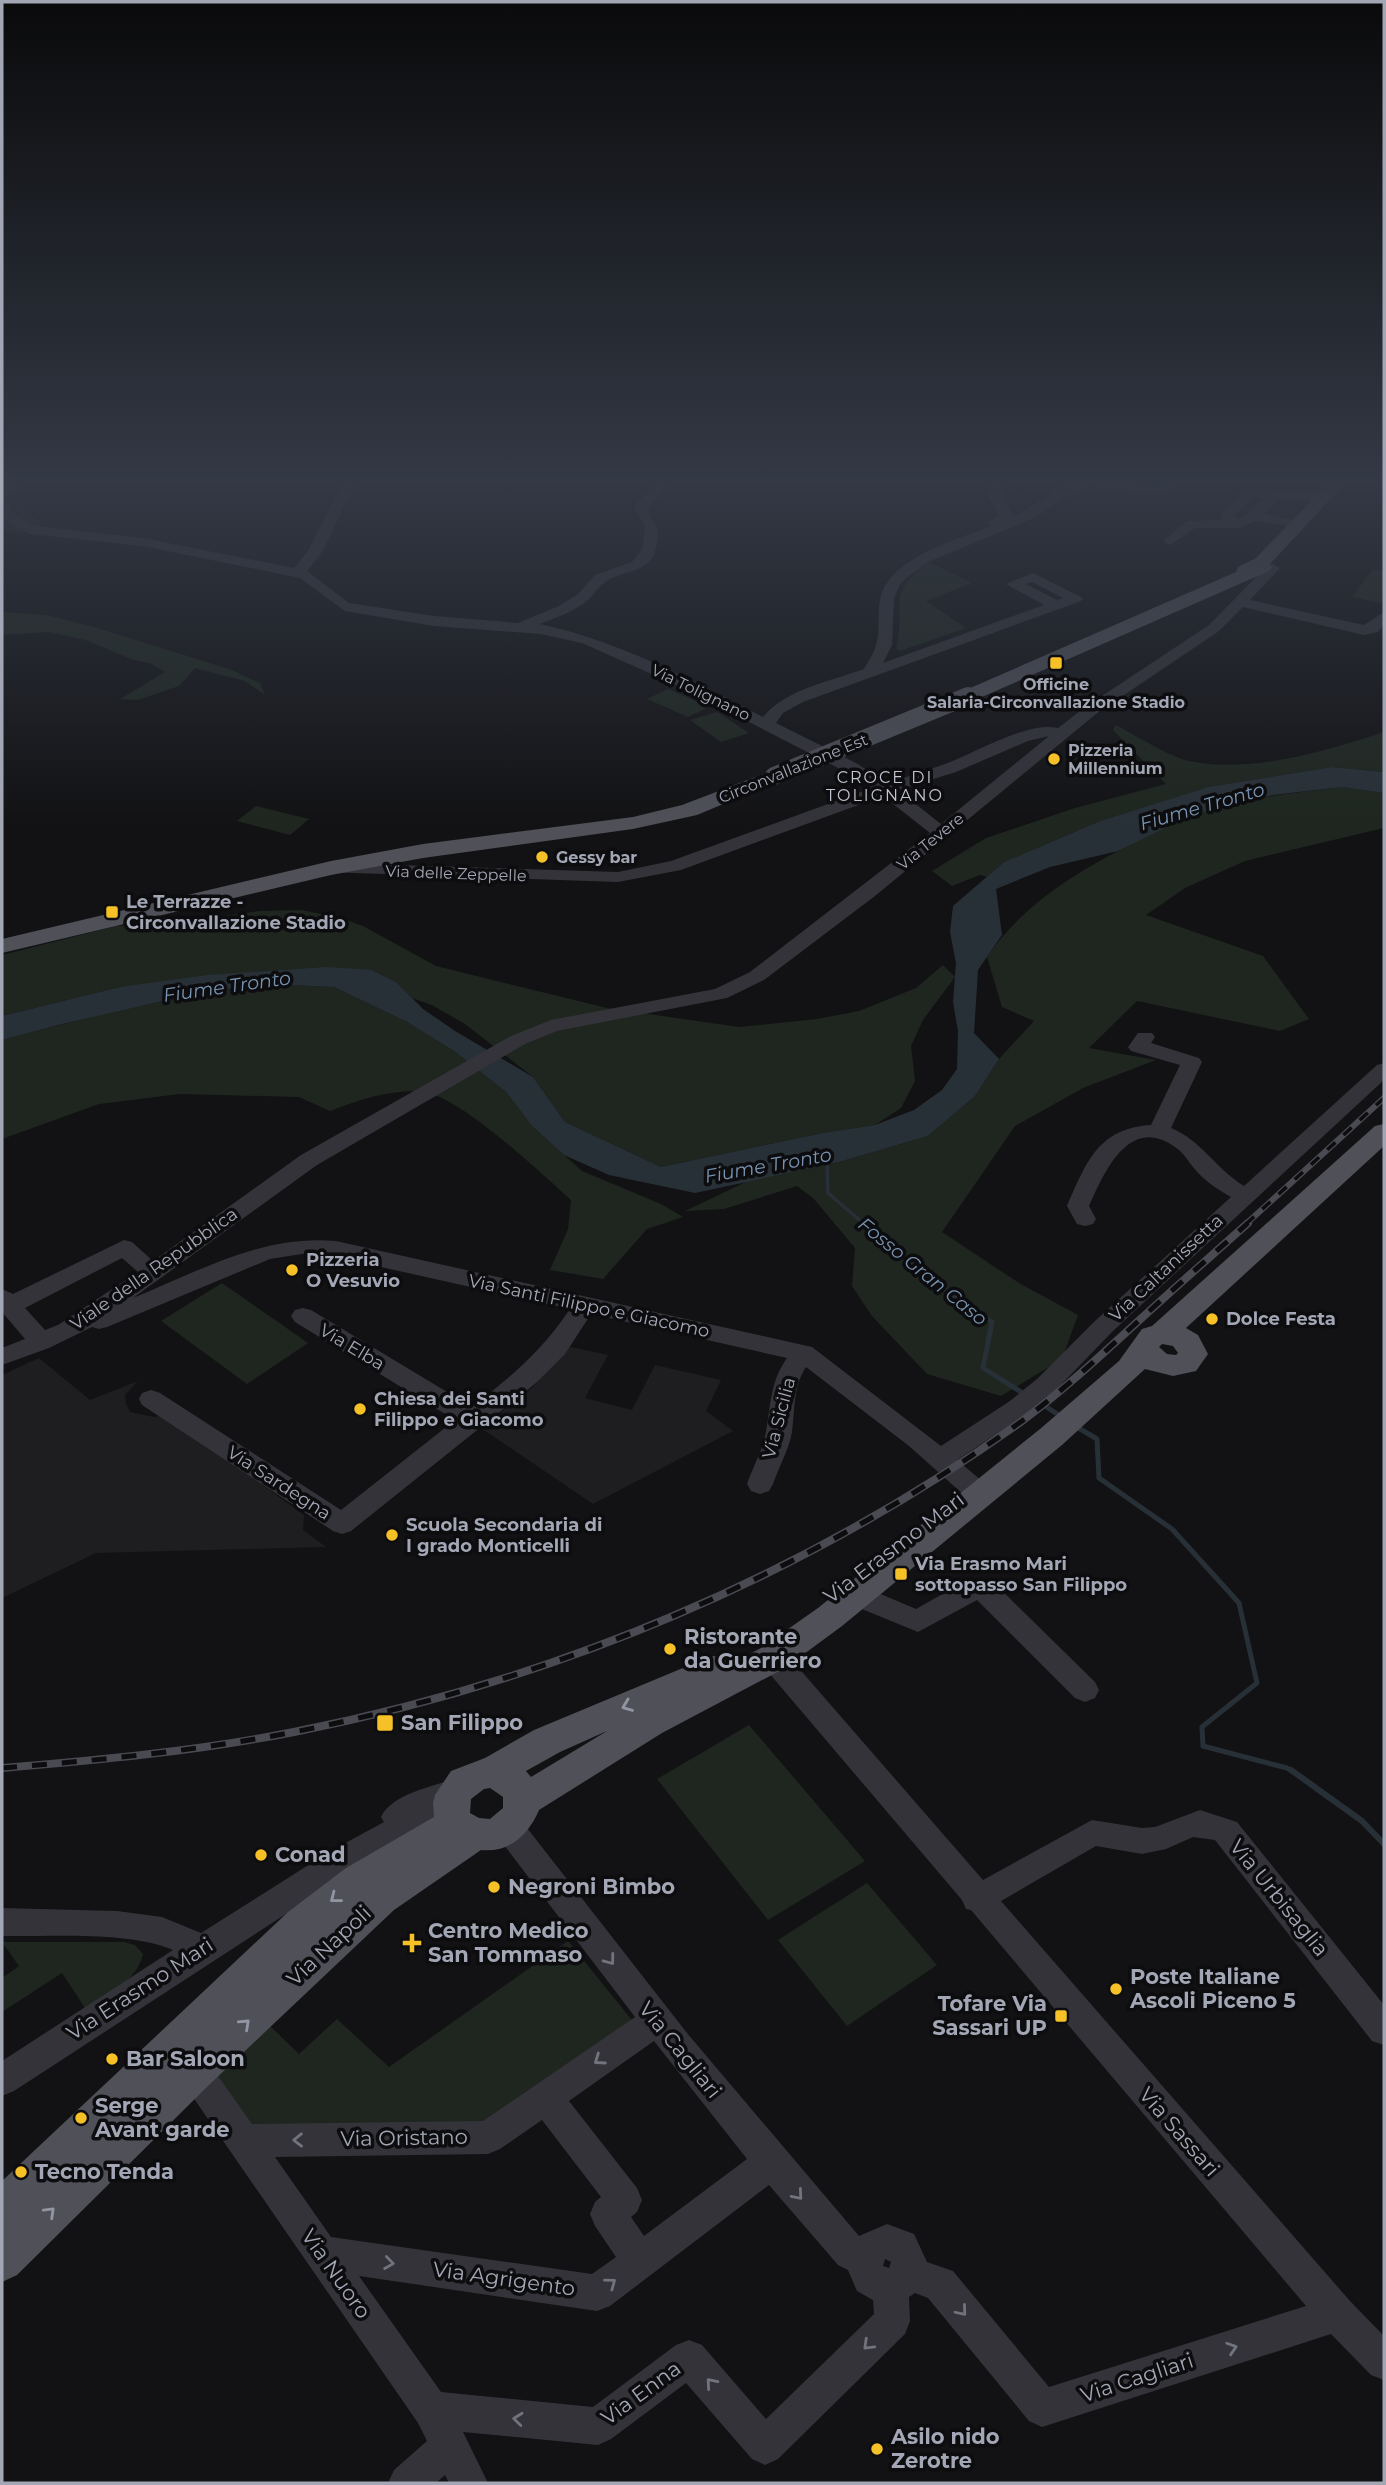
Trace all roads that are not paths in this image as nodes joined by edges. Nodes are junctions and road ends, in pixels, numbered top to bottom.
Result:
1 (328, 596) edge
2 (584, 596) edge
3 (889, 596) edge
4 (1192, 596) edge
5 (1244, 596) edge
6 (1239, 602) junction
7 (1056, 605) dead end
8 (1384, 616) edge
9 (518, 628) junction
10 (871, 671) junction
11 (766, 724) junction
12 (1061, 734) junction
13 (885, 789) junction
14 (940, 832) junction
15 (331, 868) junction
16 (2, 946) edge
17 (551, 1026) joint
18 (1145, 1037) dead end
19 (1384, 1069) edge
20 (1158, 1131) junction
21 (1384, 1132) edge
22 (1245, 1196) junction
23 (1085, 1219) dead end
24 (147, 1276) junction
25 (168, 1294) junction
26 (6, 1301) edge
27 (585, 1305) junction
28 (303, 1316) dead end
29 (76, 1326) junction
30 (41, 1342) junction
31 (803, 1353) junction
32 (2, 1357) edge
33 (151, 1399) dead end
34 (474, 1420) junction
35 (941, 1458) junction
36 (986, 1483) junction
37 (760, 1484) dead end
38 (857, 1595) junction
39 (773, 1658) junction
40 (1085, 1690) dead end
41 (478, 1815) junction
42 (1109, 1833) joint
43 (977, 1899) junction
44 (291, 1912) junction
45 (2, 1922) edge
46 (202, 1948) junction
47 (656, 2021) junction
48 (1384, 2030) edge
49 (184, 2057) junction
50 (2, 2080) edge
51 (545, 2097) junction
52 (243, 2141) junction
53 (770, 2163) junction
54 (2, 2210) edge
55 (321, 2253) junction
56 (865, 2258) joint
57 (2, 2260) edge
58 (640, 2260) junction
59 (899, 2280) junction
60 (1337, 2314) junction
61 (1384, 2362) edge
62 (431, 2410) junction
63 (450, 2446) junction
64 (407, 2483) edge
65 (469, 2483) edge

1 - 9 street, Via Tolignano
2 - 9 street
3 - 10 street
4 - 15 main road, Circonvallazione Est, bridge
5 - 6 street, Via Tevere
6 - 8 street
6 - 12 street, Via Tevere
7 - 10 street
9 - 11 street, Via Tolignano
10 - 11 street
11 - 13 street, Via Tolignano
12 - 13 street, Via delle Zeppelle
12 - 14 street, Via Tevere
13 - 14 street, Via Tolignano
13 - 15 street, Via delle Zeppelle
14 - 17 street, Via Tevere
15 - 16 main road, Via delle Zeppelle
17 - 24 street, Viale della Repubblica
18 - 20 street
19 - 22 street, Via Caltanissetta
20 - 22 street
20 - 23 street
21 - 36 main road, Via Erasmo Mari
22 - 35 street, Via Caltanissetta
24 - 25 street
24 - 26 street
24 - 29 street, Viale della Repubblica
25 - 27 street, Via Santi Filippo e Giacomo
25 - 29 street, Via Santi Filippo e Giacomo
26 - 30 street
27 - 31 street, Via Santi Filippo e Giacomo
27 - 34 street, Via Sardegna
28 - 34 street, Via Elba
29 - 30 street, Viale della Repubblica
30 - 32 street, Viale della Repubblica
31 - 35 street, Via Santi Filippo e Giacomo
31 - 37 street, Via Sicilia
33 - 34 street, Via Sardegna
35 - 36 street, Via Santi Filippo e Giacomo
36 - 38 main road, Via Erasmo Mari
36 -> 41 main road, Via Erasmo Mari
38 - 39 main road, Via Erasmo Mari
38 - 40 street
39 - 41 main road, Via Erasmo Mari
39 - 43 street, Via Sassari
41 -> 44 main road, Via Napoli
41 - 44 street, Via Erasmo Mari
41 -> 47 street, Via Cagliari
49 -> 41 main road, Via Napoli
42 - 43 street
42 - 48 street, Via Urbisaglia
43 - 60 street, Via Sassari
44 - 46 street, Via Erasmo Mari
44 - 49 main road, Via Napoli
45 - 46 street
46 - 50 street, Via Erasmo Mari
47 -> 51 street, Via Oristano
47 - 53 street, Via Cagliari
49 - 52 street, Via Nuoro
49 - 54 main road, Via Napoli
57 -> 49 main road, Via Napoli
51 -> 52 street, Via Oristano
51 - 58 street
52 - 55 street, Via Nuoro
53 -> 56 street, Via Cagliari
53 - 58 street, Via Agrigento
55 -> 58 street, Via Agrigento
55 - 62 street, Via Nuoro
56 - 59 street, Via Cagliari
59 -> 60 street, Via Cagliari
59 -> 62 street, Via Enna
60 - 61 street, Via Sassari
62 - 63 street, Via Nuoro
63 - 64 street
63 - 65 street, Via Nuoro

